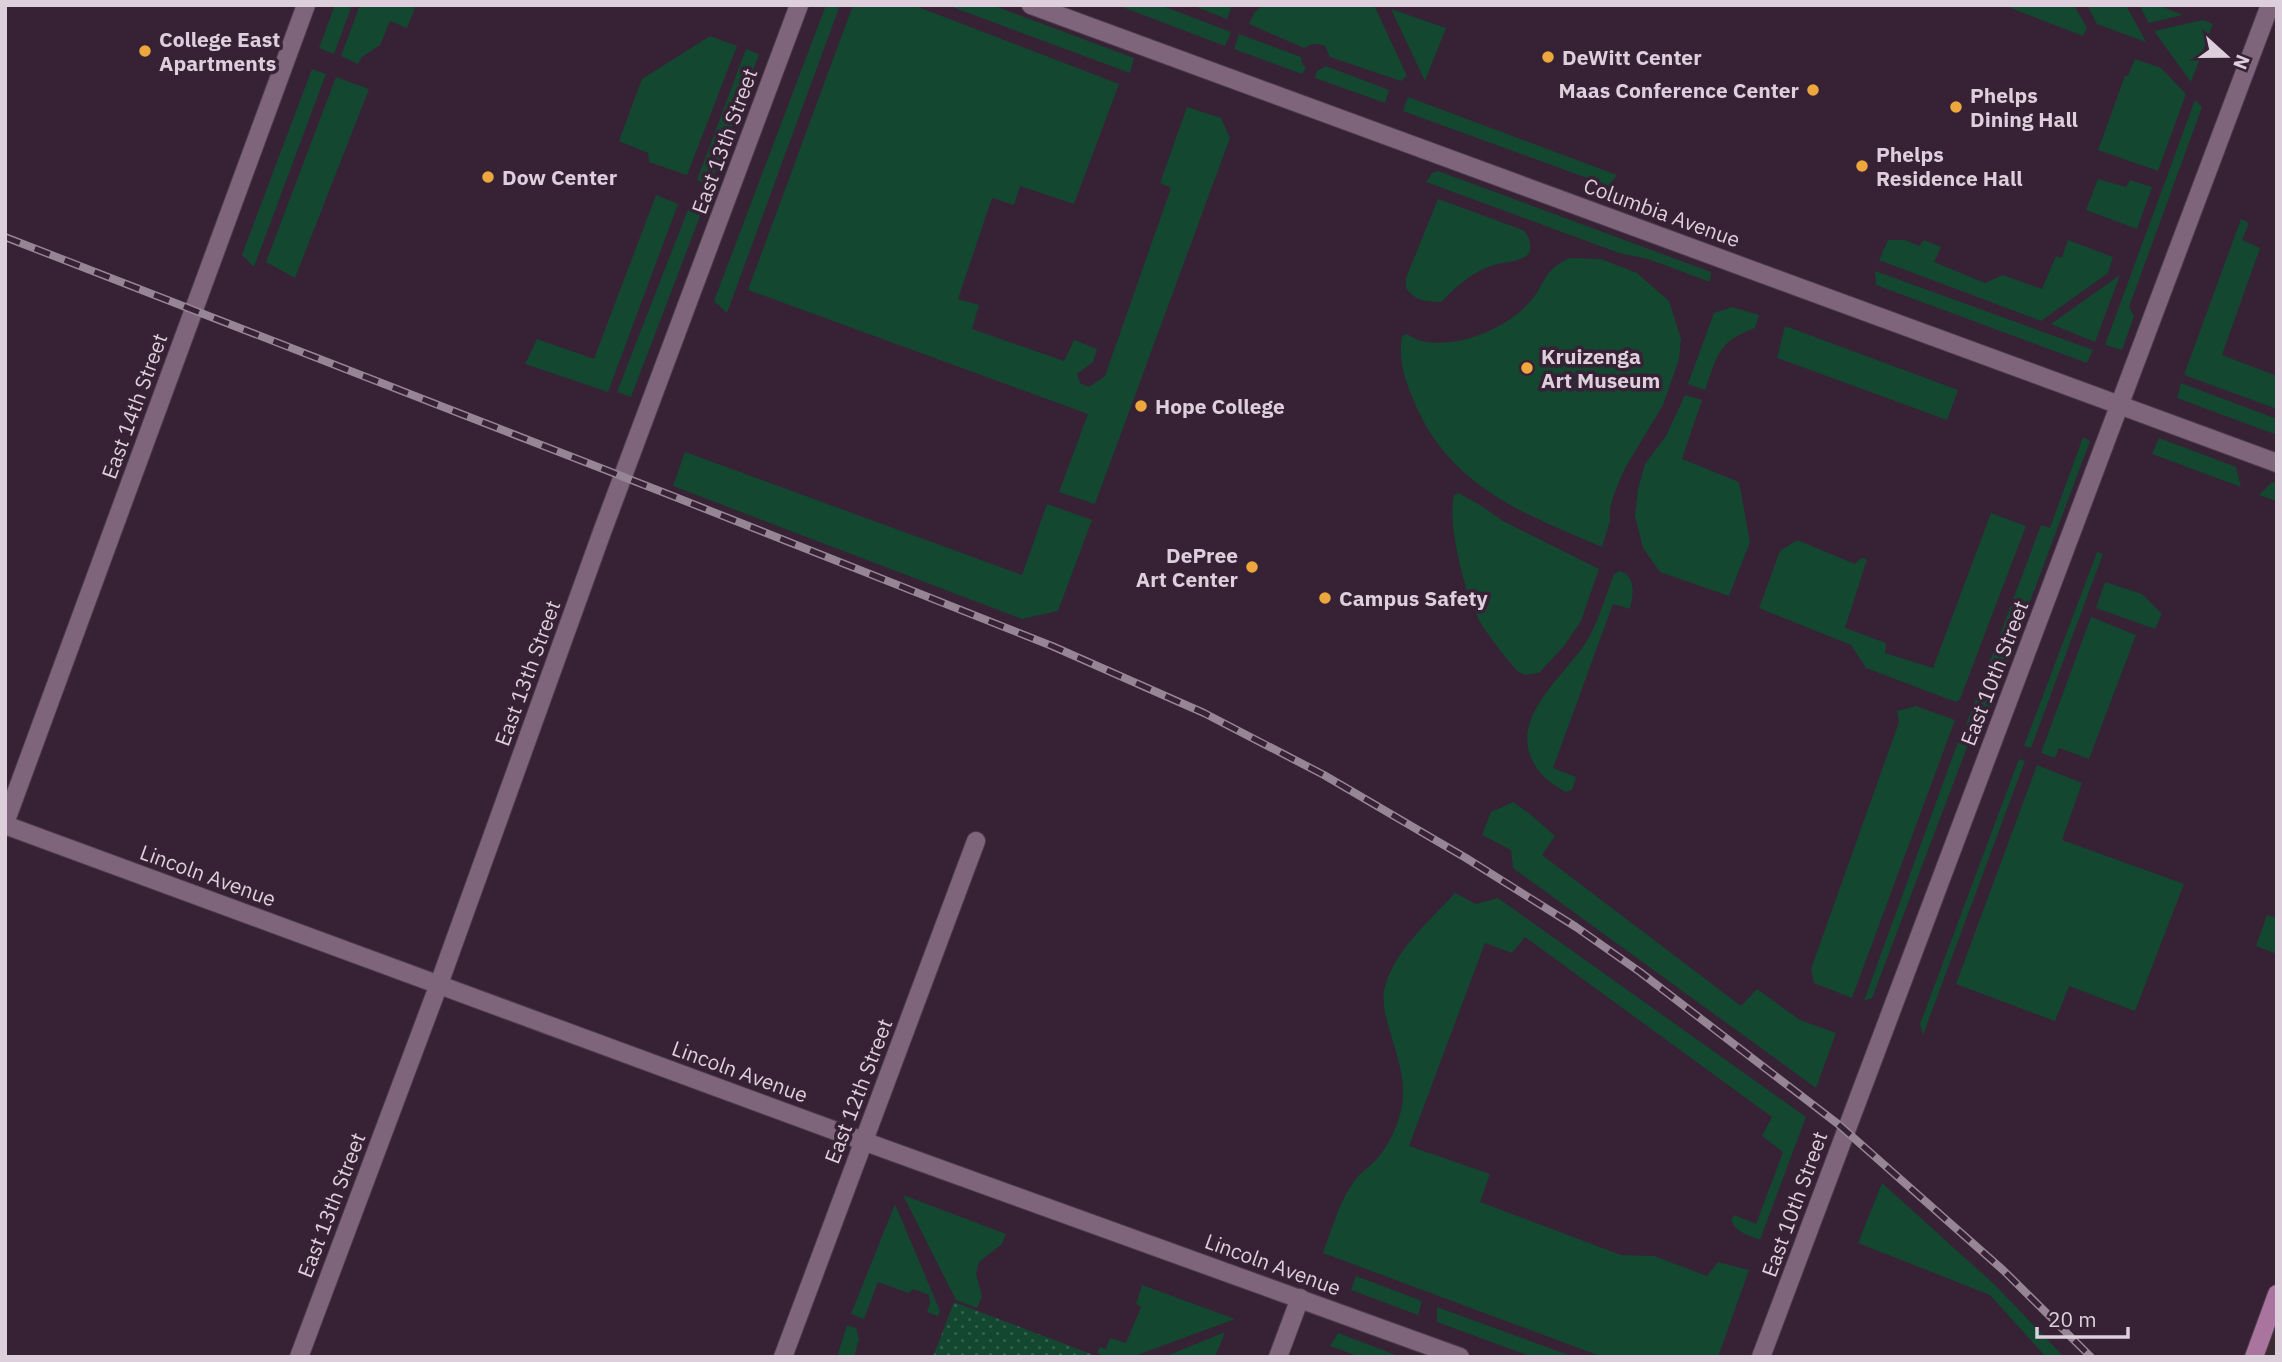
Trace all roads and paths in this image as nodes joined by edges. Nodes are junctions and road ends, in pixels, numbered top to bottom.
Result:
1 (306, 5) edge
2 (799, 5) edge
3 (1031, 5) edge
4 (2270, 5) edge
5 (2120, 404) junction
6 (2277, 463) edge
7 (5, 824) edge
8 (976, 841) dead end
9 (439, 984) junction
10 (863, 1141) junction
11 (2277, 1294) edge
12 (1300, 1298) junction
13 (299, 1357) edge
14 (783, 1357) edge
15 (1278, 1357) edge
16 (1460, 1357) edge
17 (1761, 1357) edge
18 (2253, 1357) edge

1 - 7 street, East 14th Street
2 - 9 street, East 13th Street
3 - 5 street, Columbia Avenue
4 - 5 street, East 10th Street
5 - 6 street, Columbia Avenue
5 - 17 street, East 10th Street
7 - 9 street, Lincoln Avenue
8 - 10 street, East 12th Street
9 - 10 street, Lincoln Avenue
9 - 13 street, East 13th Street
10 - 12 street, Lincoln Avenue
10 - 14 street, East 12th Street
11 - 18 main road
12 - 15 street
12 - 16 street, Lincoln Avenue

